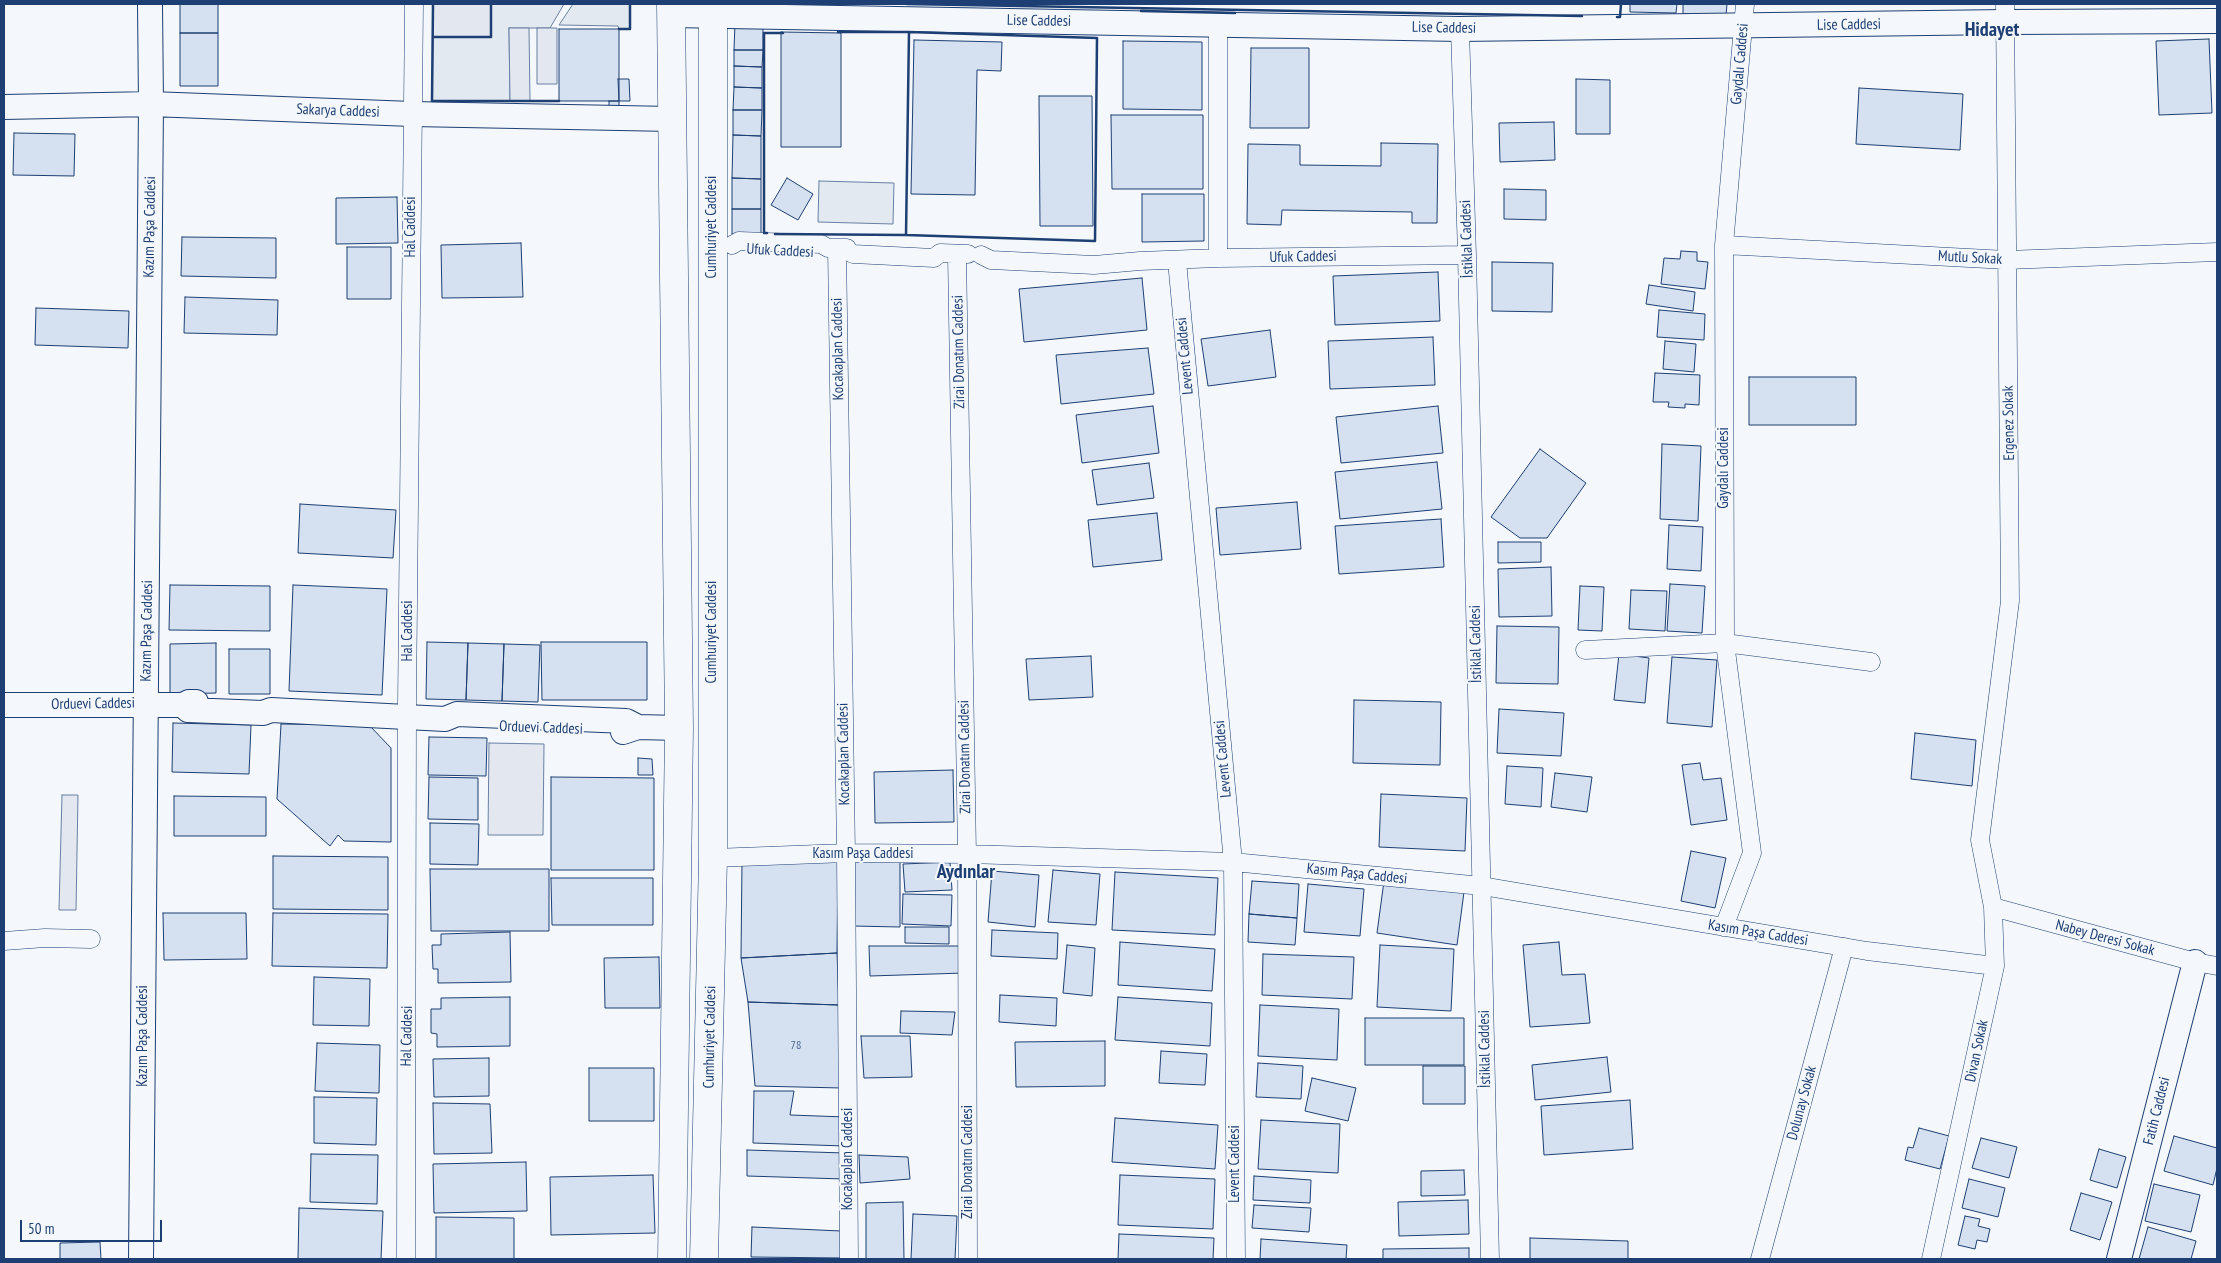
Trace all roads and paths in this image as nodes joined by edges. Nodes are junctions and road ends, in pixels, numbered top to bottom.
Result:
1 (150, 4) edge
2 (414, 4) edge
3 (671, 9) edge
4 (713, 9) edge
5 (2005, 13) edge
6 (1744, 15) edge
7 (2217, 21) edge
8 (1218, 25) junction
9 (1460, 29) junction
10 (151, 104) junction
11 (4, 108) edge
12 (412, 114) junction
13 (672, 119) junction
14 (722, 245) junction
15 (1724, 245) junction
16 (836, 248) junction
17 (2217, 252) edge
18 (948, 254) junction
19 (1467, 255) junction
20 (1218, 258) junction
21 (2007, 260) junction
22 (1177, 261) junction
23 (1725, 643) junction
24 (1585, 650) dead end
25 (1871, 662) dead end
26 (146, 704) junction
27 (4, 705) edge
28 (408, 717) junction
29 (678, 728) junction
30 (1980, 840) joint
31 (846, 853) junction
32 (967, 854) junction
33 (713, 858) junction
34 (1233, 862) junction
35 (1482, 886) junction
36 (1993, 907) junction
37 (1724, 927) junction
38 (91, 939) dead end
39 (4, 941) edge
40 (1844, 947) junction
41 (2206, 964) edge
42 (1995, 966) junction
43 (141, 1259) edge
44 (406, 1259) edge
45 (672, 1259) edge
46 (704, 1259) edge
47 (848, 1259) edge
48 (968, 1259) edge
49 (1236, 1259) edge
50 (1490, 1259) edge
51 (1760, 1259) edge
52 (1931, 1259) edge
53 (2119, 1259) edge

1 - 10 street, Kazım Paşa Caddesi
2 - 12 street, Hal Caddesi
3 - 4 street, Lise Caddesi
3 - 13 highway
4 - 8 street, Lise Caddesi
4 - 14 highway, Cumhuriyet Caddesi
5 - 6 street, Lise Caddesi
5 - 7 street, Lise Caddesi
5 - 21 street, Ergenez Sokak
6 - 9 street, Lise Caddesi
6 - 15 street, Gaydalı Caddesi
8 - 9 street, Lise Caddesi
8 - 20 street
9 - 19 street, İstiklal Caddesi
10 - 11 street, Sakarya Caddesi
10 - 12 street, Sakarya Caddesi
10 - 26 street, Kazım Paşa Caddesi
12 - 13 street, Sakarya Caddesi
12 - 28 street, Hal Caddesi
13 - 29 highway
14 - 16 street, Ufuk Caddesi
14 - 33 highway, Cumhuriyet Caddesi
15 - 21 street, Mutlu Sokak
15 - 23 street, Gaydalı Caddesi
16 - 18 street, Ufuk Caddesi
16 - 31 street, Kocakaplan Caddesi
17 - 21 street, Mutlu Sokak
18 - 22 street, Ufuk Caddesi
18 - 32 street, Zirai Donatım Caddesi
19 - 20 street, Ufuk Caddesi
19 - 35 street, İstiklal Caddesi
20 - 22 street, Ufuk Caddesi
21 - 30 street, Ergenez Sokak
22 - 34 street, Levent Caddesi
23 - 24 street
23 - 25 street
23 - 37 street, Gaydalı Caddesi
26 - 27 street, Orduevi Caddesi
26 - 28 street, Orduevi Caddesi
26 - 43 street, Kazım Paşa Caddesi
28 - 29 street, Orduevi Caddesi
28 - 44 street, Hal Caddesi
29 - 45 highway
30 - 36 street, Divan Sokak
31 - 32 street, Kasım Paşa Caddesi
31 - 33 street, Kasım Paşa Caddesi
31 - 47 street, Kocakaplan Caddesi
32 - 34 street, Kasım Paşa Caddesi
32 - 48 street, Zirai Donatım Caddesi
33 - 46 highway, Cumhuriyet Caddesi
34 - 35 street, Kasım Paşa Caddesi
34 - 49 street, Levent Caddesi
35 - 37 street, Kasım Paşa Caddesi
35 - 50 street, İstiklal Caddesi
36 - 41 street, Nabey Deresi Sokak
36 - 42 street, Divan Sokak
37 - 40 street, Kasım Paşa Caddesi
38 - 39 street
40 - 42 street, Kasım Paşa Caddesi
40 - 51 street, Dolunay Sokak
41 - 53 street, Fatih Caddesi
42 - 52 street, Divan Sokak

